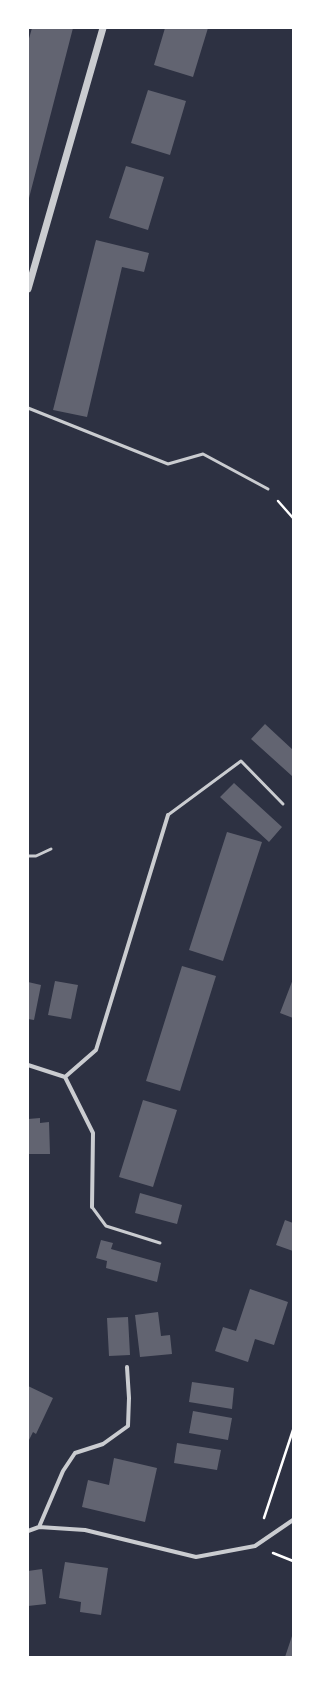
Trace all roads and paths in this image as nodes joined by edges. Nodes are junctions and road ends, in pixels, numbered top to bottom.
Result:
1 (103, 28) edge
2 (28, 289) edge
3 (28, 408) edge
4 (268, 490) joint
5 (293, 518) edge
6 (283, 804) dead end
7 (168, 815) joint
8 (51, 849) dead end
9 (28, 856) edge
10 (28, 1065) edge
11 (65, 1077) junction
12 (92, 1207) joint
13 (160, 1243) dead end
14 (127, 1366) dead end
15 (293, 1430) edge
16 (293, 1520) edge
17 (39, 1527) junction
18 (28, 1531) edge
19 (255, 1546) junction

1 - 2 street
3 - 4 lane
4 - 5 path
6 - 7 lane
7 - 11 street
8 - 9 lane
10 - 11 street
11 - 12 street
12 - 13 lane
14 - 17 street
15 - 19 path
16 - 19 street
17 - 18 street
17 - 19 street

